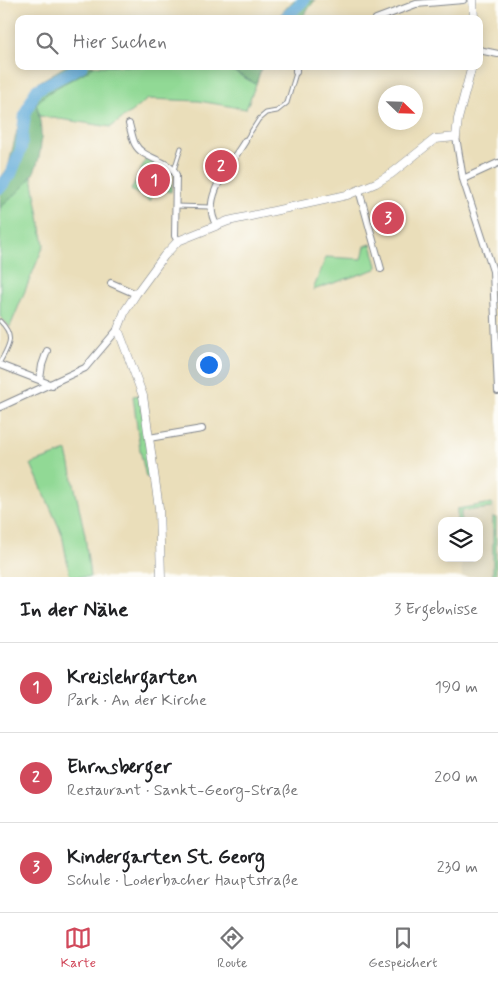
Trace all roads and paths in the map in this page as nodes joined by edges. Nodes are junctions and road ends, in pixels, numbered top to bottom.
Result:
1 (463, 0) edge
2 (473, 0) edge
3 (387, 15) edge
4 (474, 15) edge
5 (483, 51) edge
6 (498, 54) edge
7 (296, 70) edge
8 (471, 70) edge
9 (129, 124) dead end
10 (456, 138) junction
11 (246, 141) joint
12 (181, 148) dead end
13 (498, 164) edge
14 (174, 170) junction
15 (463, 178) junction
16 (360, 190) junction
17 (175, 206) junction
18 (210, 206) junction
19 (216, 224) junction
20 (178, 241) junction
21 (382, 269) dead end
22 (111, 283) dead end
23 (136, 294) junction
24 (0, 321) edge
25 (118, 329) junction
26 (47, 351) dead end
27 (0, 364) edge
28 (40, 379) junction
29 (52, 385) junction
30 (498, 391) edge
31 (0, 407) edge
32 (202, 429) dead end
33 (149, 438) junction
34 (161, 577) edge

1 - 3 street
2 - 4 street
5 - 6 street
7 - 11 lane
8 - 10 street
9 - 14 street
10 - 15 street
10 - 16 street
11 - 18 street
12 - 14 lane
13 - 15 street
14 - 17 street
15 - 30 street
16 - 19 street
16 - 21 street
17 - 18 lane
17 - 20 street
18 - 19 street
19 - 20 street
20 - 23 street
22 - 23 street
23 - 25 street
24 - 27 lane
25 - 29 street
25 - 33 street
26 - 28 street
27 - 28 street
28 - 29 street
29 - 31 street
32 - 33 street
33 - 34 street

